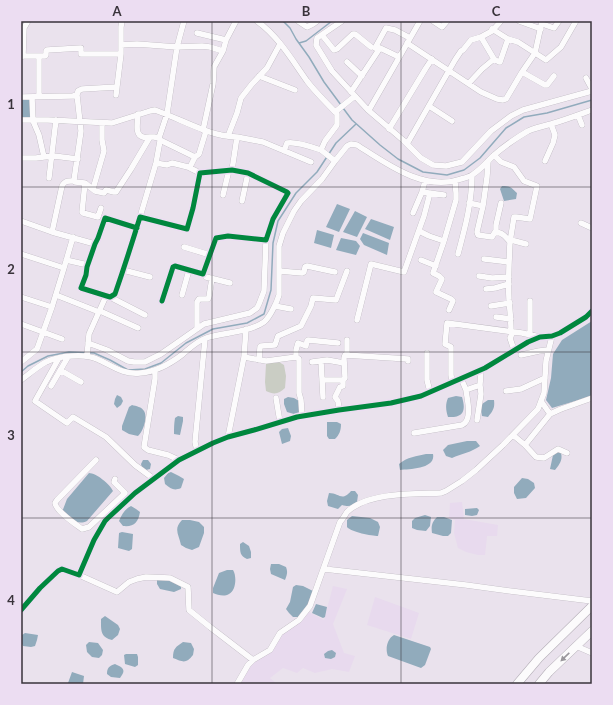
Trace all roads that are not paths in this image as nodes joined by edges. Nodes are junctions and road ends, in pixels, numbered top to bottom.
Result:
1 (28, 21) edge
2 (122, 21) edge
3 (184, 21) edge
4 (236, 21) edge
5 (257, 21) edge
6 (298, 21) edge
7 (317, 21) edge
8 (340, 21) edge
9 (420, 21) edge
10 (433, 21) edge
11 (447, 21) edge
12 (501, 21) edge
13 (519, 21) edge
14 (559, 21) edge
15 (576, 21) edge
16 (529, 23) edge
17 (542, 25) edge
18 (492, 29) junction
19 (197, 33) dead end
20 (322, 35) junction
21 (482, 36) junction
22 (508, 39) junction
23 (226, 40) junction
24 (409, 40) junction
25 (280, 44) junction
26 (121, 45) junction
27 (177, 47) junction
28 (223, 50) junction
29 (535, 53) junction
30 (121, 54) junction
31 (22, 56) edge
32 (39, 56) junction
33 (399, 57) junction
34 (432, 59) junction
35 (494, 59) junction
36 (347, 62) dead end
37 (449, 70) junction
38 (522, 72) junction
39 (259, 76) junction
40 (362, 76) junction
41 (554, 76) dead end
42 (586, 78) dead end
43 (469, 83) junction
44 (118, 87) junction
45 (295, 90) dead end
46 (592, 90) edge
47 (353, 94) junction
48 (77, 95) junction
49 (116, 95) dead end
50 (39, 96) junction
51 (21, 97) edge
52 (32, 97) junction
53 (429, 106) junction
54 (337, 110) junction
55 (369, 110) junction
56 (592, 110) edge
57 (138, 114) junction
58 (167, 114) junction
59 (578, 115) junction
60 (21, 120) edge
61 (56, 120) junction
62 (33, 121) junction
63 (452, 121) dead end
64 (80, 122) junction
65 (102, 123) junction
66 (551, 124) junction
67 (582, 125) dead end
68 (389, 129) junction
69 (205, 130) junction
70 (228, 136) junction
71 (150, 137) junction
72 (237, 137) junction
73 (160, 139) junction
74 (407, 144) junction
75 (284, 151) junction
76 (323, 152) junction
77 (494, 155) junction
78 (44, 156) junction
79 (52, 156) junction
80 (195, 157) junction
81 (21, 158) edge
82 (78, 159) junction
83 (333, 160) junction
84 (488, 161) junction
85 (545, 161) dead end
86 (311, 162) dead end
87 (156, 163) junction
88 (190, 167) junction
89 (230, 170) junction
90 (200, 173) junction
91 (248, 173) junction
92 (472, 175) junction
93 (49, 178) dead end
94 (74, 181) junction
95 (425, 181) junction
96 (455, 181) junction
97 (85, 183) junction
98 (93, 190) junction
99 (422, 192) junction
100 (430, 193) junction
101 (223, 195) dead end
102 (444, 195) dead end
103 (242, 201) dead end
104 (469, 203) junction
105 (502, 204) dead end
106 (483, 206) junction
107 (101, 208) dead end
108 (413, 213) dead end
109 (140, 217) junction
110 (21, 221) edge
111 (581, 223) dead end
112 (137, 228) junction
113 (592, 228) edge
114 (418, 231) junction
115 (52, 232) junction
116 (496, 232) junction
117 (73, 237) junction
118 (266, 240) junction
119 (444, 241) junction
120 (511, 241) junction
121 (95, 244) junction
122 (526, 244) dead end
123 (184, 247) dead end
124 (21, 254) edge
125 (458, 254) dead end
126 (210, 255) junction
127 (484, 259) dead end
128 (66, 260) junction
129 (421, 260) dead end
130 (509, 262) junction
131 (88, 265) junction
132 (436, 266) junction
133 (64, 268) junction
134 (123, 270) junction
135 (189, 270) junction
136 (279, 271) junction
137 (347, 271) dead end
138 (335, 272) dead end
139 (203, 274) junction
140 (479, 276) dead end
141 (150, 277) dead end
142 (509, 277) junction
143 (212, 278) junction
144 (230, 283) dead end
145 (509, 284) junction
146 (486, 289) dead end
147 (56, 295) junction
148 (182, 295) dead end
149 (21, 297) edge
150 (108, 297) junction
151 (162, 301) dead end
152 (530, 301) dead end
153 (510, 304) junction
154 (275, 306) junction
155 (491, 306) dead end
156 (52, 307) junction
157 (291, 309) dead end
158 (449, 310) dead end
159 (592, 311) edge
160 (100, 312) junction
161 (145, 315) dead end
162 (496, 317) dead end
163 (512, 319) junction
164 (357, 320) dead end
165 (21, 324) edge
166 (138, 328) dead end
167 (197, 329) junction
168 (246, 329) junction
169 (43, 332) junction
170 (512, 332) junction
171 (530, 335) junction
172 (552, 336) junction
173 (540, 337) junction
174 (205, 338) junction
175 (62, 339) dead end
176 (346, 340) dead end
177 (338, 343) dead end
178 (88, 345) junction
179 (514, 350) junction
180 (548, 350) junction
181 (427, 353) dead end
182 (87, 355) junction
183 (346, 355) junction
184 (521, 355) dead end
185 (68, 357) junction
186 (244, 357) junction
187 (60, 358) junction
188 (296, 358) junction
189 (259, 360) junction
190 (321, 361) junction
191 (408, 361) dead end
192 (21, 362) edge
193 (312, 362) dead end
194 (344, 363) junction
195 (481, 369) junction
196 (60, 370) junction
197 (155, 371) junction
198 (461, 378) junction
199 (545, 378) junction
200 (21, 380) edge
201 (322, 380) junction
202 (343, 380) junction
203 (81, 382) dead end
204 (452, 382) junction
205 (480, 384) junction
206 (50, 386) dead end
207 (466, 390) junction
208 (506, 391) dead end
209 (430, 392) junction
210 (323, 397) dead end
211 (276, 398) dead end
212 (592, 398) edge
213 (541, 401) junction
214 (339, 410) junction
215 (550, 414) junction
216 (302, 416) junction
217 (477, 420) dead end
218 (280, 422) junction
219 (414, 433) dead end
220 (513, 435) junction
221 (228, 437) junction
222 (525, 445) junction
223 (197, 451) junction
224 (567, 453) dead end
225 (96, 460) dead end
226 (179, 460) junction
227 (115, 479) dead end
228 (154, 479) junction
229 (324, 569) junction
230 (79, 575) junction
231 (592, 601) edge
232 (592, 606) edge
233 (21, 610) edge
234 (592, 631) edge
235 (576, 646) junction
236 (592, 653) edge
237 (253, 660) junction
238 (238, 684) edge
239 (517, 684) edge
240 (539, 684) edge

1 - 31 street
2 - 26 street
3 - 27 street
4 - 23 street
5 - 25 street
6 - 7 street
8 - 20 street
9 - 24 street
10 - 11 street
12 - 18 street
13 - 16 street
14 - 17 street
15 - 29 street
16 - 17 street
17 - 29 street
18 - 21 street
18 - 22 street
19 - 23 street
20 - 24 street
20 - 47 street
21 - 35 street
21 - 37 street
22 - 29 street
22 - 35 street
23 - 28 street
24 - 33 street
24 - 34 street
25 - 39 street
25 - 54 street
26 - 27 street
26 - 30 street
27 - 28 street
27 - 58 street
28 - 69 street
29 - 38 street
30 - 32 street
30 - 44 street
31 - 32 street
32 - 50 street
33 - 40 street
33 - 55 street
34 - 37 street
34 - 68 street
35 - 43 street
36 - 40 street
37 - 43 street
37 - 53 street
38 - 41 street
38 - 43 street
39 - 45 street
39 - 70 street
40 - 47 street
42 - 46 street
44 - 48 street
44 - 49 street
46 - 74 street
47 - 54 street
47 - 55 street
48 - 50 street
48 - 64 street
50 - 52 street
51 - 52 street
52 - 62 street
53 - 63 street
53 - 74 street
54 - 76 street
55 - 68 street
56 - 59 street
57 - 58 street
57 - 65 street
57 - 71 street
58 - 69 street
58 - 73 street
59 - 66 street
59 - 67 street
60 - 62 street
61 - 62 street
61 - 64 street
61 - 79 street
62 - 78 street
64 - 65 street
64 - 82 street
65 - 98 street
66 - 77 street
66 - 85 street
68 - 74 street
69 - 70 street
69 - 80 street
70 - 72 street
71 - 73 street
71 - 98 street
72 - 75 street
72 - 89 street
73 - 80 street
73 - 87 street
75 - 76 street
75 - 86 street
76 - 83 street
77 - 84 street
77 - 120 street
78 - 79 street
78 - 81 street
79 - 82 street
79 - 93 street
80 - 88 street
82 - 94 street
83 - 95 street
83 - 136 street
84 - 92 street
84 - 106 street
87 - 88 street
87 - 109 street
88 - 90 street
89 - 90 street
89 - 91 street
89 - 101 street
90 - 109 street
91 - 103 street
91 - 118 street
92 - 96 street
92 - 104 street
94 - 97 street
94 - 115 street
95 - 96 street
95 - 99 street
96 - 119 street
97 - 98 street
97 - 107 street
99 - 100 street
99 - 108 street
100 - 102 street
100 - 114 street
104 - 106 street
104 - 125 street
105 - 116 street
106 - 116 street
109 - 112 street
110 - 115 street
111 - 113 street
112 - 121 street
112 - 134 street
114 - 119 street
114 - 164 street
115 - 117 street
116 - 120 street
117 - 121 street
117 - 128 street
118 - 126 street
118 - 167 street
119 - 132 street
120 - 122 street
120 - 130 street
121 - 131 street
123 - 126 street
124 - 133 street
126 - 139 street
127 - 130 street
128 - 131 street
128 - 133 street
129 - 132 street
130 - 142 street
131 - 150 street
132 - 158 street
133 - 147 street
134 - 141 street
134 - 150 street
135 - 139 street
135 - 148 street
135 - 151 street
136 - 138 street
136 - 154 street
137 - 189 street
139 - 143 street
140 - 142 street
142 - 145 street
143 - 144 street
143 - 167 street
145 - 146 street
145 - 153 street
147 - 156 street
147 - 160 street
149 - 156 street
150 - 160 street
150 - 161 street
152 - 171 street
153 - 155 street
153 - 163 street
154 - 157 street
154 - 168 street
156 - 169 street
159 - 172 street
160 - 166 street
160 - 178 street
162 - 163 street
163 - 170 street
165 - 169 street
167 - 178 street
168 - 174 street
168 - 186 street
169 - 175 street
169 - 192 street
170 - 171 street
170 - 179 street
170 - 204 street
171 - 173 street
172 - 173 street
172 - 180 street
173 - 179 street
174 - 197 street
174 - 223 street
176 - 183 street
177 - 188 street
178 - 182 street
179 - 195 street
180 - 184 street
180 - 199 street
181 - 209 street
182 - 185 street
182 - 197 street
183 - 191 street
183 - 194 street
185 - 187 street
185 - 196 street
186 - 189 street
186 - 221 street
187 - 200 street
187 - 228 street
188 - 189 street
188 - 216 street
190 - 193 street
190 - 194 street
190 - 201 street
194 - 202 street
195 - 198 street
195 - 205 street
196 - 203 street
196 - 206 street
197 - 226 street
198 - 204 street
198 - 207 street
199 - 208 street
199 - 213 street
201 - 202 street
201 - 210 street
202 - 214 street
204 - 209 street
205 - 207 street
205 - 217 street
207 - 219 street
209 - 214 street
211 - 218 street
212 - 215 street
213 - 215 street
213 - 220 street
214 - 216 street
215 - 222 street
216 - 218 street
218 - 221 street
220 - 222 street
220 - 229 street
221 - 223 street
222 - 224 street
223 - 226 street
225 - 227 street
226 - 228 street
228 - 230 street
229 - 231 street
229 - 237 street
230 - 233 street
230 - 237 street
232 - 239 highway
234 - 235 highway
235 - 236 street
235 -> 240 highway
237 - 238 street

